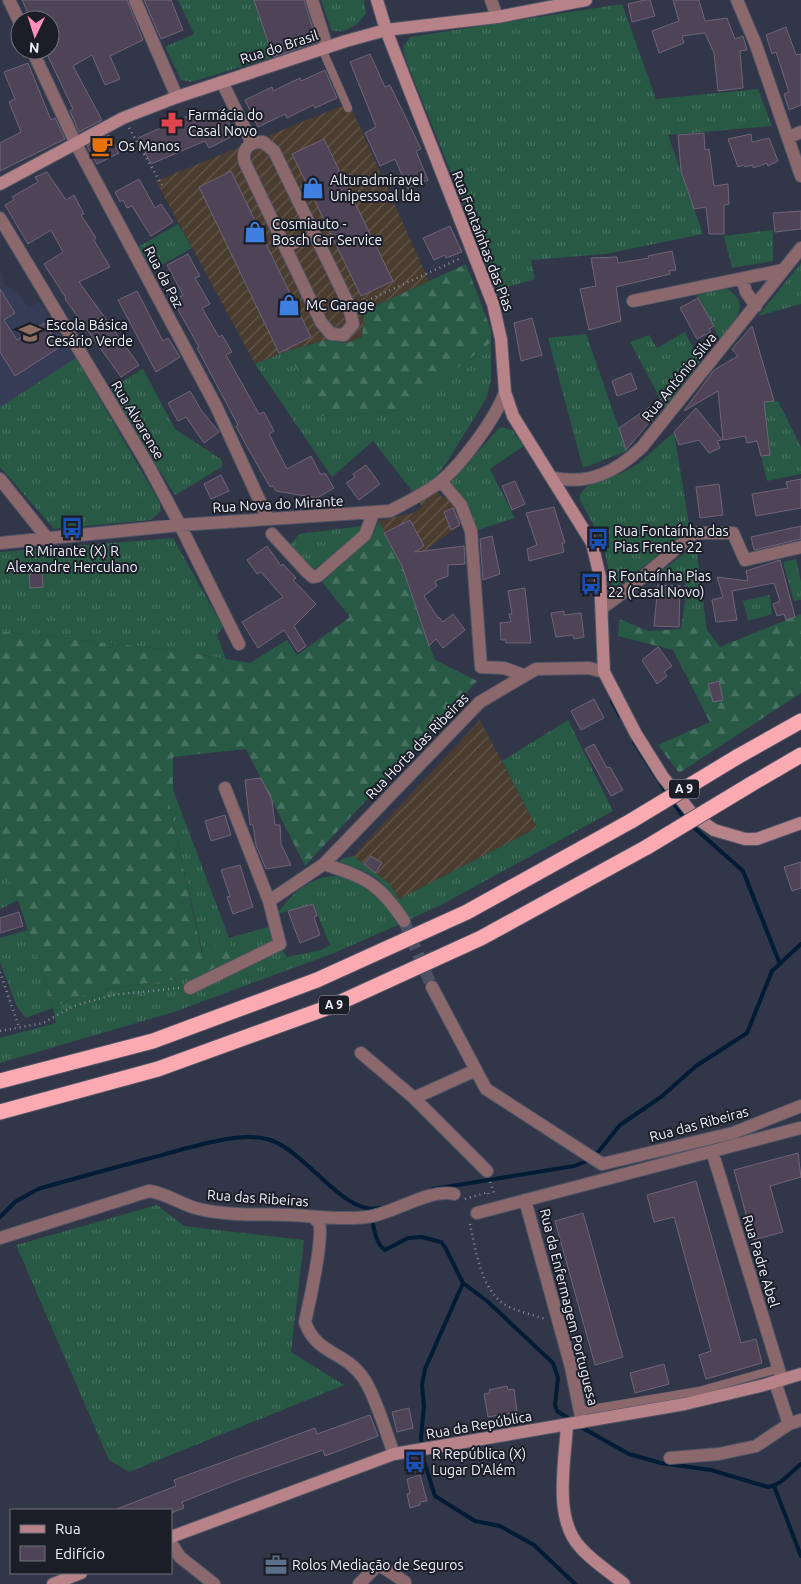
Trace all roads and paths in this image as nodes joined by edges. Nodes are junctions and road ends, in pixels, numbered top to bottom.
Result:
1 (135, 0) edge
2 (312, 0) edge
3 (377, 0) edge
4 (491, 0) edge
5 (586, 0) edge
6 (737, 0) edge
7 (497, 17) junction
8 (386, 30) junction
9 (324, 48) junction
10 (37, 60) edge
11 (222, 82) junction
12 (177, 97) junction
13 (348, 108) dead end
14 (123, 118) junction
15 (801, 132) edge
16 (789, 137) junction
17 (252, 143) junction
18 (76, 144) junction
19 (801, 176) edge
20 (0, 184) edge
21 (162, 185) dead end
22 (0, 218) edge
23 (316, 235) junction
24 (801, 248) edge
25 (285, 249) junction
26 (472, 253) junction
27 (782, 270) junction
28 (742, 279) junction
29 (632, 301) dead end
30 (756, 306) junction
31 (350, 308) junction
32 (505, 392) junction
33 (554, 478) junction
34 (0, 479) edge
35 (441, 481) junction
36 (373, 514) junction
37 (268, 519) junction
38 (180, 525) junction
39 (272, 534) dead end
40 (47, 538) junction
41 (0, 543) edge
42 (801, 547) edge
43 (602, 608) junction
44 (239, 644) dead end
45 (604, 672) junction
46 (523, 675) junction
47 (801, 721) edge
48 (801, 755) edge
49 (225, 788) dead end
50 (801, 823) edge
51 (324, 864) junction
52 (269, 901) junction
53 (404, 922) tunnel mouth
54 (0, 972) edge
55 (432, 987) tunnel mouth
56 (190, 988) joint
57 (20, 1027) junction
58 (0, 1031) edge
59 (360, 1053) dead end
60 (476, 1070) junction
61 (0, 1081) edge
62 (414, 1098) junction
63 (801, 1106) edge
64 (0, 1112) edge
65 (800, 1128) dead end
66 (712, 1151) junction
67 (487, 1171) joint
68 (454, 1194) dead end
69 (525, 1200) junction
70 (498, 1207) junction
71 (473, 1214) joint
72 (313, 1217) junction
73 (3, 1237) edge
74 (560, 1324) junction
75 (801, 1374) edge
76 (778, 1377) junction
77 (581, 1417) junction
78 (795, 1422) edge
79 (567, 1425) junction
80 (394, 1454) junction
81 (670, 1458) dead end
82 (172, 1537) edge
83 (172, 1545) edge
84 (79, 1574) edge
85 (54, 1584) edge
86 (214, 1584) edge
87 (359, 1584) edge
88 (406, 1584) edge
89 (624, 1584) edge

1 - 12 street
2 - 9 street
3 - 8 street, Rua Fontaínhas das Pias
4 - 7 street
5 - 7 street, Rua do Brasil
6 - 16 street
7 - 8 street, Rua do Brasil
8 - 9 street, Rua do Brasil
8 - 26 street, Rua Fontaínhas das Pias
9 - 11 street, Rua do Brasil
9 - 13 lane
10 - 18 street, Rua da Paz
11 - 12 street, Rua do Brasil
11 - 17 street
12 - 14 street, Rua do Brasil
14 - 18 street, Rua do Brasil
14 - 21 path
15 - 16 street
16 - 19 street
17 - 23 street
17 - 25 street
18 - 20 street, Rua do Brasil
18 - 37 street, Rua da Paz
22 - 38 street, Rua Alvarense
23 - 25 lane
23 - 31 street
24 - 27 street, Rua António Silva
25 - 31 street
26 - 31 path
26 - 32 street, Rua Fontaínhas das Pias
27 - 28 street
27 - 30 street, Rua António Silva
28 - 29 street
28 - 30 street
30 - 33 street, Rua António Silva
32 - 33 street, Rua Fontaínhas das Pias
32 - 35 street, Rua Nova do Mirante
33 - 43 street, Rua Fontaínhas das Pias
34 - 40 street
35 - 36 street, Rua Nova do Mirante
35 - 46 street
36 - 37 street, Rua Nova do Mirante
36 - 39 street
37 - 38 street, Rua Nova do Mirante
38 - 40 street, Rua Nova do Mirante
38 - 44 street, Rua Alvarense
40 - 41 street, Rua Nova do Mirante
42 - 43 street
43 - 45 street, Rua Fontaínhas das Pias
45 - 46 street, Rua Horta das Ribeiras
45 - 50 street, Rua Fontaínhas das Pias
46 - 51 street, Rua Horta das Ribeiras
47 - 61 highway, A 9, bridge
48 - 64 highway, A 9, bridge
49 - 52 street
51 - 52 street, Rua Horta das Ribeiras
51 - 53 street
52 - 56 street
54 - 57 path
55 - 60 street
56 - 57 path
57 - 58 path
59 - 62 street
60 - 62 street
60 - 63 street, Rua das Ribeiras
62 - 67 street
65 - 66 street
66 - 69 street
66 - 76 street, Rua Padre Abel
67 - 70 path
68 - 72 street, Rua das Ribeiras
69 - 70 street
69 - 74 street, Rua da Enfermagem Portuguesa
70 - 71 street
71 - 74 path
72 - 73 street, Rua das Ribeiras
72 - 80 street
74 - 77 street, Rua da Enfermagem Portuguesa
75 - 76 street, Rua da República
76 - 77 street, Rua da República
76 - 78 street, Rua Padre Abel
77 - 79 street, Rua da República
78 - 81 street
79 - 80 street, Rua da República
79 - 89 street
80 - 82 street, Rua da República
83 - 86 street
84 - 85 street
87 - 88 street

